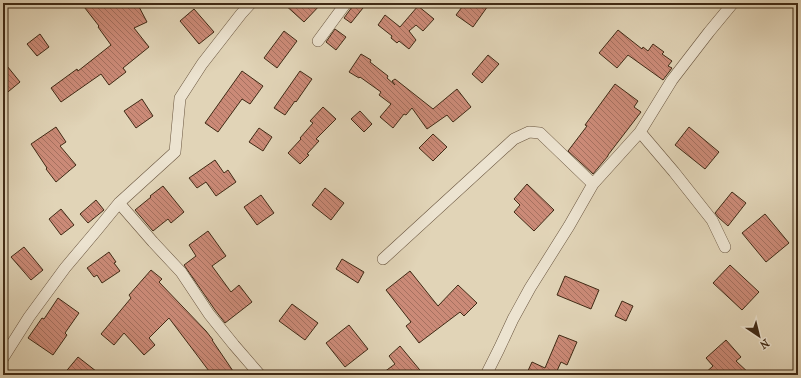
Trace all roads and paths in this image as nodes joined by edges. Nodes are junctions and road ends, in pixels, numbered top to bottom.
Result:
1 (251, 3) edge
2 (346, 3) edge
3 (733, 3) edge
4 (318, 41) dead end
5 (640, 132) junction
6 (593, 184) junction
7 (119, 203) junction
8 (725, 247) dead end
9 (383, 259) dead end
10 (3, 358) edge
11 (260, 375) edge
12 (486, 375) edge

1 - 7 street
2 - 4 street
3 - 5 street
5 - 6 street
5 - 8 street
6 - 9 street
6 - 12 street
7 - 10 street
7 - 11 street

